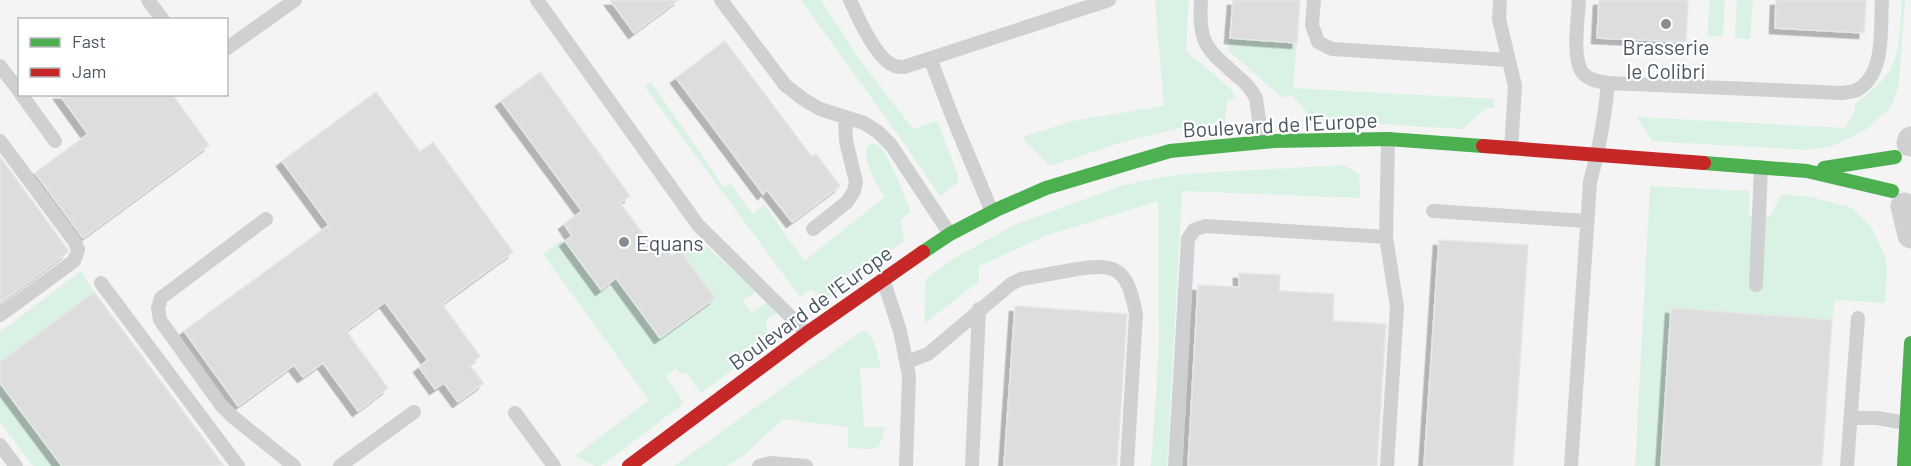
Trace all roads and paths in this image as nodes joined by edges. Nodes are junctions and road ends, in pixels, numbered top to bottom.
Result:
1 (148, 0) edge
2 (295, 0) edge
3 (537, 0) edge
4 (721, 0) edge
5 (850, 0) edge
6 (1109, 0) edge
7 (1201, 0) edge
8 (1314, 0) edge
9 (1500, 0) edge
10 (1578, 0) edge
11 (1882, 0) edge
12 (162, 18) edge
13 (228, 48) edge
14 (930, 58) junction
15 (1509, 60) junction
16 (0, 66) edge
17 (1608, 84) junction
18 (18, 90) edge
19 (22, 96) edge
20 (845, 117) junction
21 (1388, 139) junction
22 (0, 141) edge
23 (55, 141) dead end
24 (1262, 142) junction
25 (1511, 149) junction
26 (1598, 154) junction
27 (1761, 167) junction
28 (1807, 171) junction
29 (1902, 171) edge
30 (1433, 211) dead end
31 (992, 213) junction
32 (266, 219) dead end
33 (1587, 221) junction
34 (813, 229) dead end
35 (950, 234) junction
36 (1911, 235) edge
37 (1386, 237) junction
38 (883, 279) junction
39 (101, 283) dead end
40 (1756, 285) dead end
41 (979, 309) junction
42 (0, 315) edge
43 (1858, 318) dead end
44 (807, 333) junction
45 (1911, 344) edge
46 (1911, 357) edge
47 (907, 362) junction
48 (414, 412) dead end
49 (515, 413) dead end
50 (1851, 418) junction
51 (1906, 423) junction
52 (0, 445) edge
53 (16, 466) edge
54 (238, 466) edge
55 (294, 466) edge
56 (340, 466) edge
57 (554, 466) edge
58 (629, 466) edge
59 (759, 466) edge
60 (806, 466) edge
61 (906, 466) edge
62 (972, 466) edge
63 (1127, 466) edge
64 (1175, 466) edge
65 (1387, 466) edge
66 (1571, 466) edge
67 (1847, 466) edge
68 (1904, 466) edge

1 - 12 lane
2 - 13 lane
3 - 44 lane
4 - 20 lane
5 - 14 lane
6 - 14 lane
7 - 24 lane
8 - 15 lane
9 - 15 lane
10 - 17 lane
11 - 17 lane
14 - 31 lane
15 - 25 lane
16 - 18 lane
17 - 26 lane
19 - 23 lane
20 - 34 lane
20 - 35 lane
21 - 24 street, Boulevard de l'Europe
21 - 25 street, Boulevard de l'Europe
21 - 37 lane
22 - 42 lane
24 - 31 street, Boulevard de l'Europe
25 - 26 street, Boulevard de l'Europe
26 - 27 street, Boulevard de l'Europe
26 - 33 lane
27 - 28 street, Boulevard de l'Europe
27 - 40 lane
28 - 29 street, Boulevard de l'Europe
28 - 29 street, Boulevard de l'Europe
29 - 36 street
30 - 33 lane
31 - 35 street, Boulevard de l'Europe
32 - 55 lane
33 - 66 lane
35 - 38 street, Boulevard de l'Europe
37 - 64 lane
37 - 65 lane
38 - 44 street, Boulevard de l'Europe
38 - 47 lane
39 - 54 lane
41 - 47 lane
41 - 62 lane
41 - 63 lane
43 - 50 lane
44 - 58 street, Boulevard de l'Europe
45 - 46 street
46 - 51 street
47 - 61 lane
48 - 56 lane
49 - 57 lane
50 - 51 lane
50 - 67 lane
51 - 68 street
52 - 53 lane
59 - 60 lane

